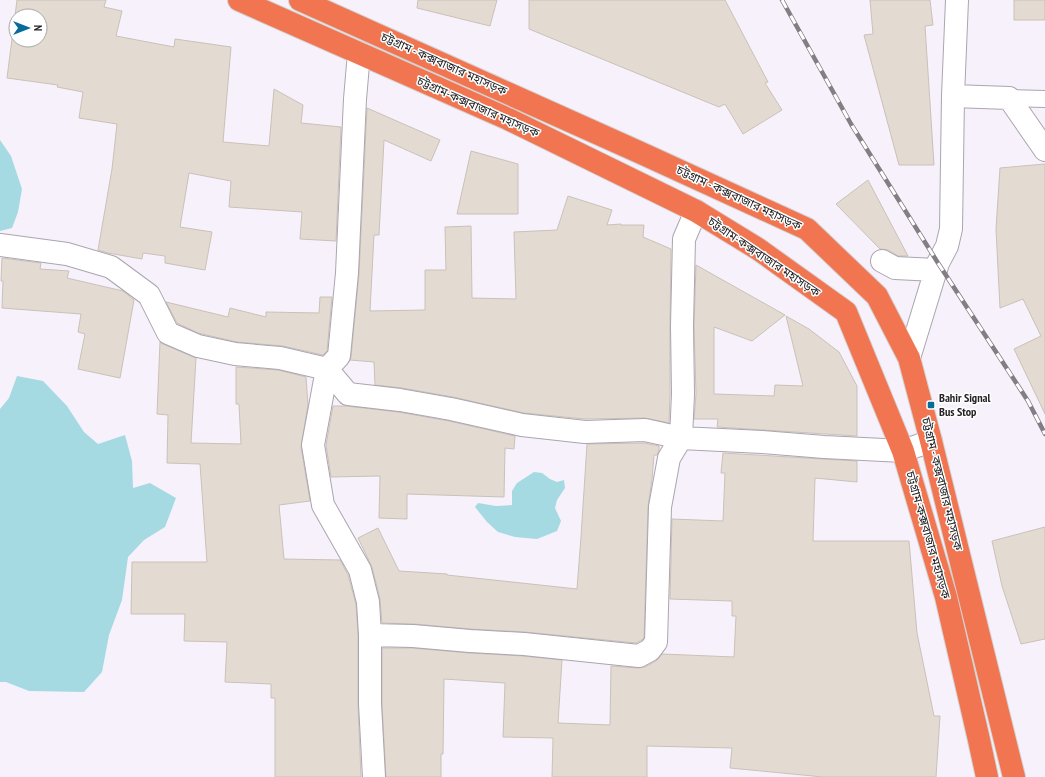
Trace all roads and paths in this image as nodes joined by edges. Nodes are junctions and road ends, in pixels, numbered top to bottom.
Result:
1 (239, 0) edge
2 (300, 0) edge
3 (957, 0) edge
4 (359, 54) junction
5 (953, 96) junction
6 (1009, 98) junction
7 (1045, 99) edge
8 (1045, 150) edge
9 (696, 211) junction
10 (0, 245) edge
11 (882, 260) dead end
12 (936, 270) junction
13 (909, 358) junction
14 (327, 369) junction
15 (681, 438) junction
16 (931, 441) junction
17 (903, 451) junction
18 (370, 635) junction
19 (1003, 730) junction
20 (979, 740) junction
21 (374, 777) edge
22 (976, 777) edge
23 (987, 777) edge
24 (1014, 777) edge

1 - 4 highway, চট্টগ্রাম-কক্সবাজার মহাসড়ক
2 - 13 highway, চট্টগ্রাম - কক্সবাজার মহাসড়ক
3 - 5 street
4 - 9 highway, চট্টগ্রাম-কক্সবাজার মহাসড়ক
4 - 14 street
5 - 6 street
5 - 12 street
6 - 7 lane
6 - 8 street
9 - 15 street
9 - 17 highway, চট্টগ্রাম-কক্সবাজার মহাসড়ক
10 - 14 street
11 - 12 street
12 - 13 street
13 - 16 highway, চট্টগ্রাম - কক্সবাজার মহাসড়ক
14 - 15 street
14 - 18 street
15 - 17 street
15 - 18 street
16 - 17 street
16 - 19 highway, চট্টগ্রাম - কক্সবাজার মহাসড়ক
17 - 20 highway, চট্টগ্রাম-কক্সবাজার মহাসড়ক
18 - 21 street
19 - 20 street
19 - 24 highway, চট্টগ্রাম - কক্সবাজার মহাসড়ক
20 - 22 street
20 - 23 highway, চট্টগ্রাম-কক্সবাজার মহাসড়ক

